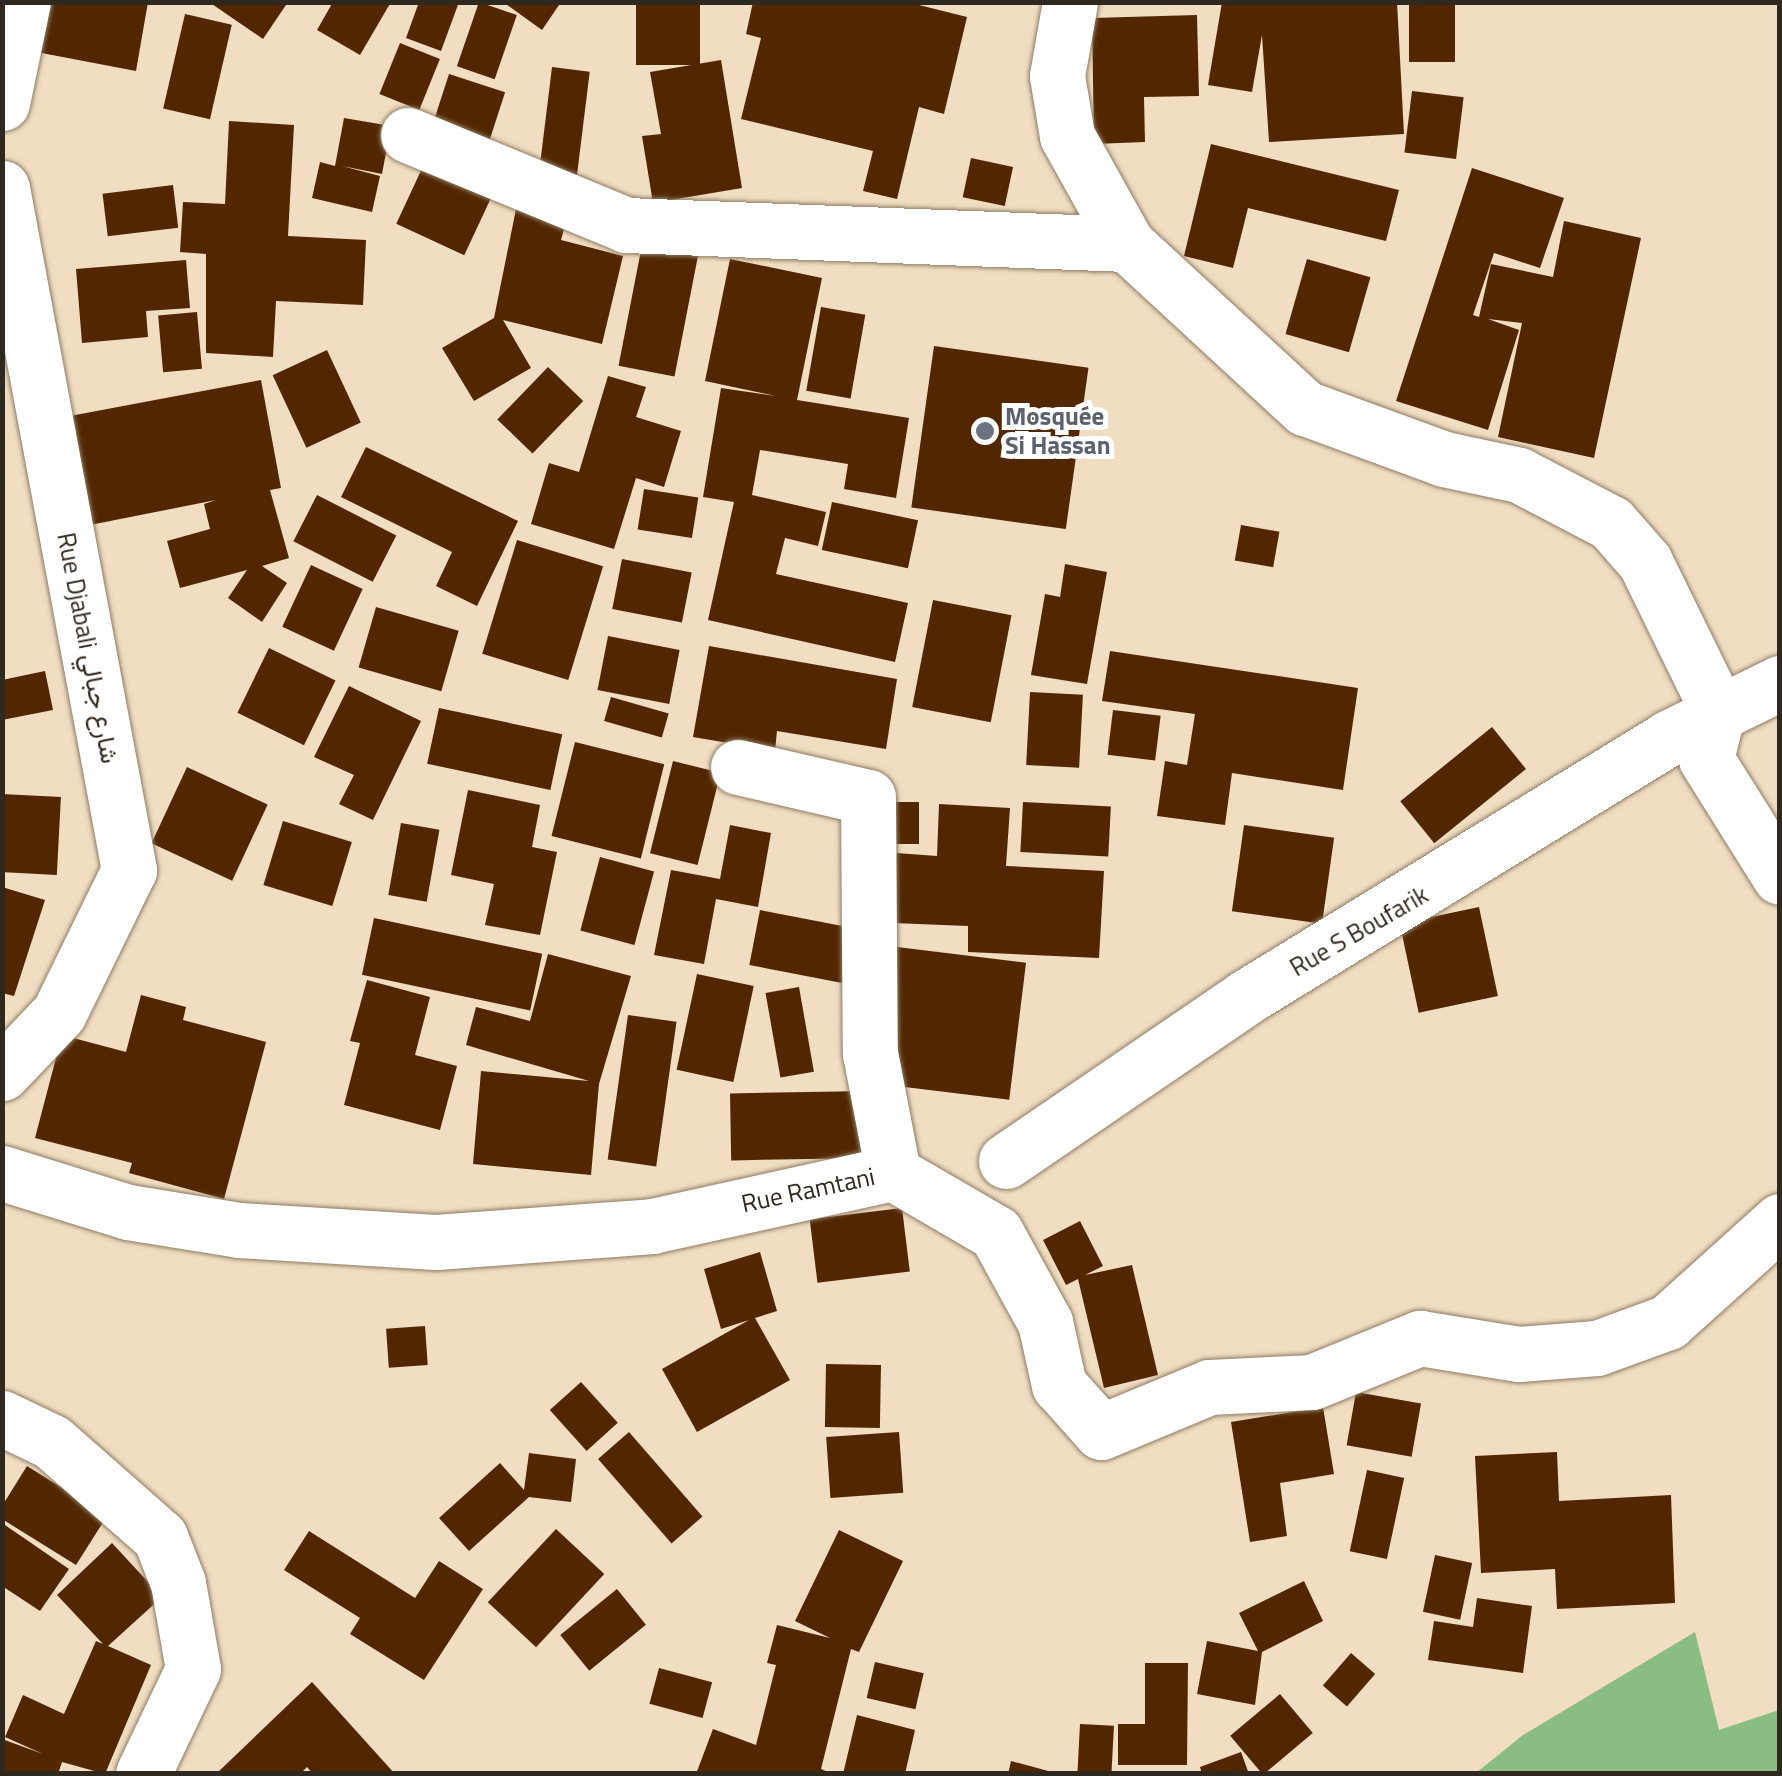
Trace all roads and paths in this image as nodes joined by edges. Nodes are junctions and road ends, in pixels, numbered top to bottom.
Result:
1 (23, 2) edge
2 (1070, 2) edge
3 (2, 102) edge
4 (408, 135) dead end
5 (2, 188) edge
6 (1127, 244) junction
7 (1780, 682) edge
8 (1697, 736) junction
9 (738, 768) dead end
10 (1780, 877) edge
11 (2, 1073) edge
12 (1006, 1161) dead end
13 (2, 1173) edge
14 (893, 1173) junction
15 (1780, 1221) edge
16 (2, 1418) edge
17 (143, 1774) edge

1 - 3 street
2 - 6 street
4 - 6 street
5 - 11 street, Rue Djabali شارع جبالي
6 - 8 street
7 - 8 street, Rue S Boufarik
8 - 10 street
8 - 12 street, Rue S Boufarik
9 - 14 street
13 - 14 street, Rue Ramtani
14 - 15 street, Rue Ramtani
16 - 17 street

